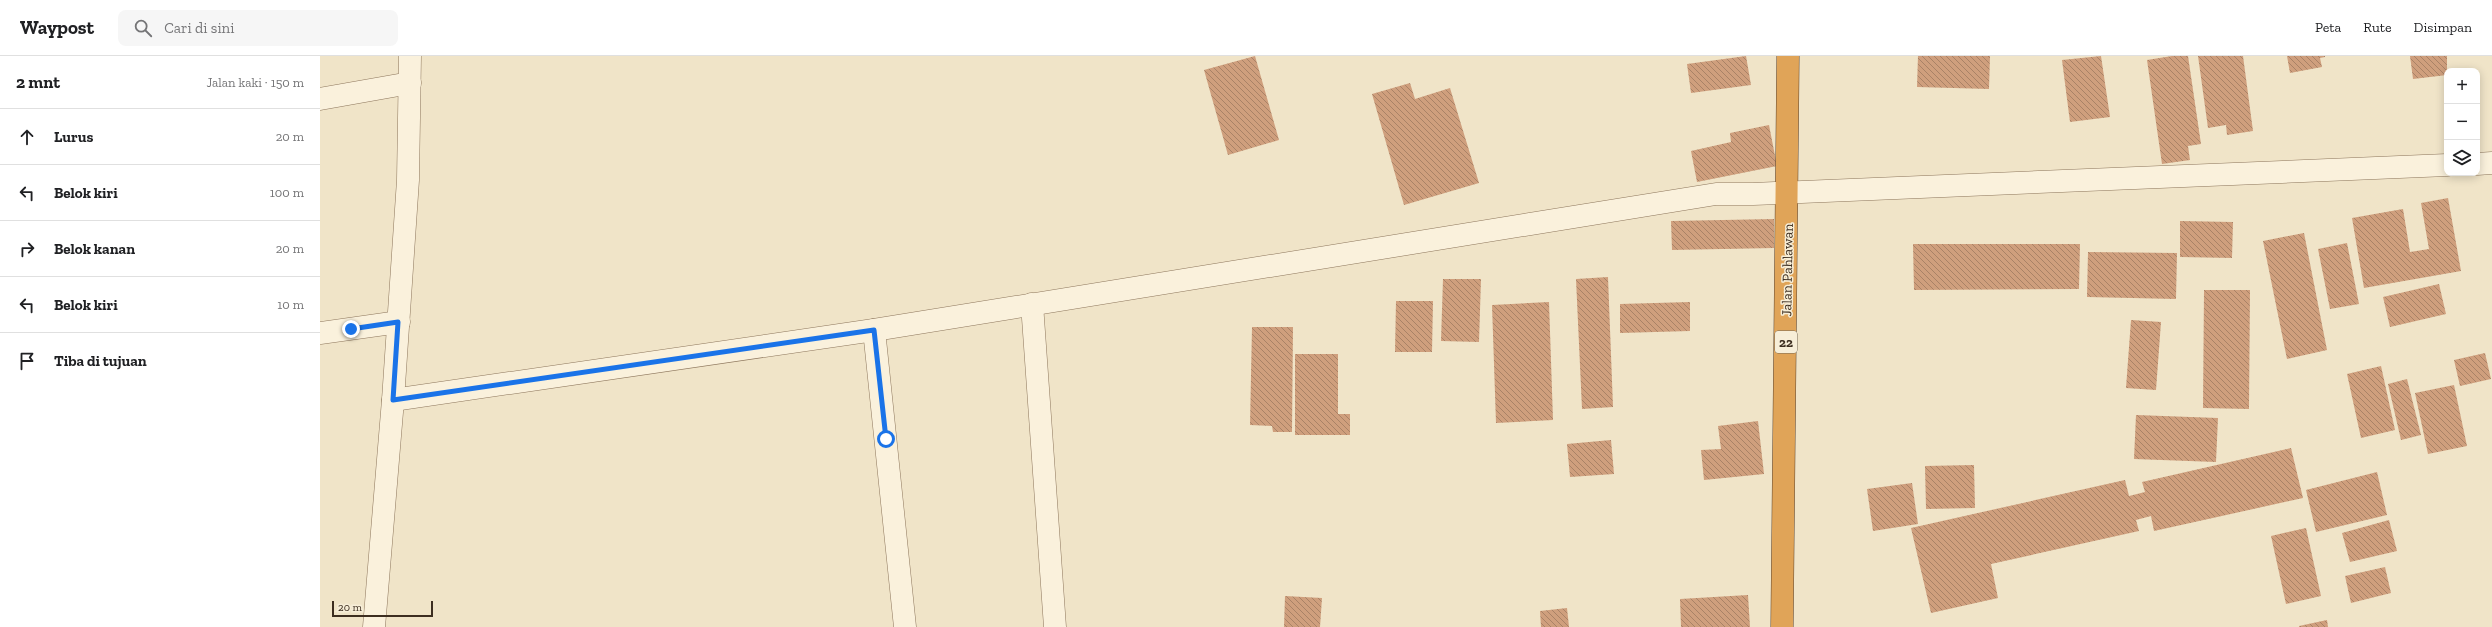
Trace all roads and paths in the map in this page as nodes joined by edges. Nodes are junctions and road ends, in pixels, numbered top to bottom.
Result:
1 (410, 56) edge
2 (1788, 56) edge
3 (410, 83) junction
4 (320, 99) edge
5 (2492, 163) edge
6 (2480, 164) edge
7 (2444, 165) edge
8 (1788, 193) junction
9 (1032, 304) junction
10 (398, 322) junction
11 (874, 330) junction
12 (320, 333) edge
13 (393, 400) junction
14 (374, 627) edge
15 (905, 627) edge
16 (1055, 627) edge
17 (1782, 627) edge

1 - 3 street
2 - 8 highway, Jalan Pahlawan / 22
3 - 4 street
3 - 10 street
5 - 6 street
7 - 8 street
8 - 9 street
8 - 17 highway, Jalan Pahlawan / 22
9 - 11 street
9 - 16 street
10 - 12 street
10 - 13 street
11 - 13 street
11 - 15 street
13 - 14 street

